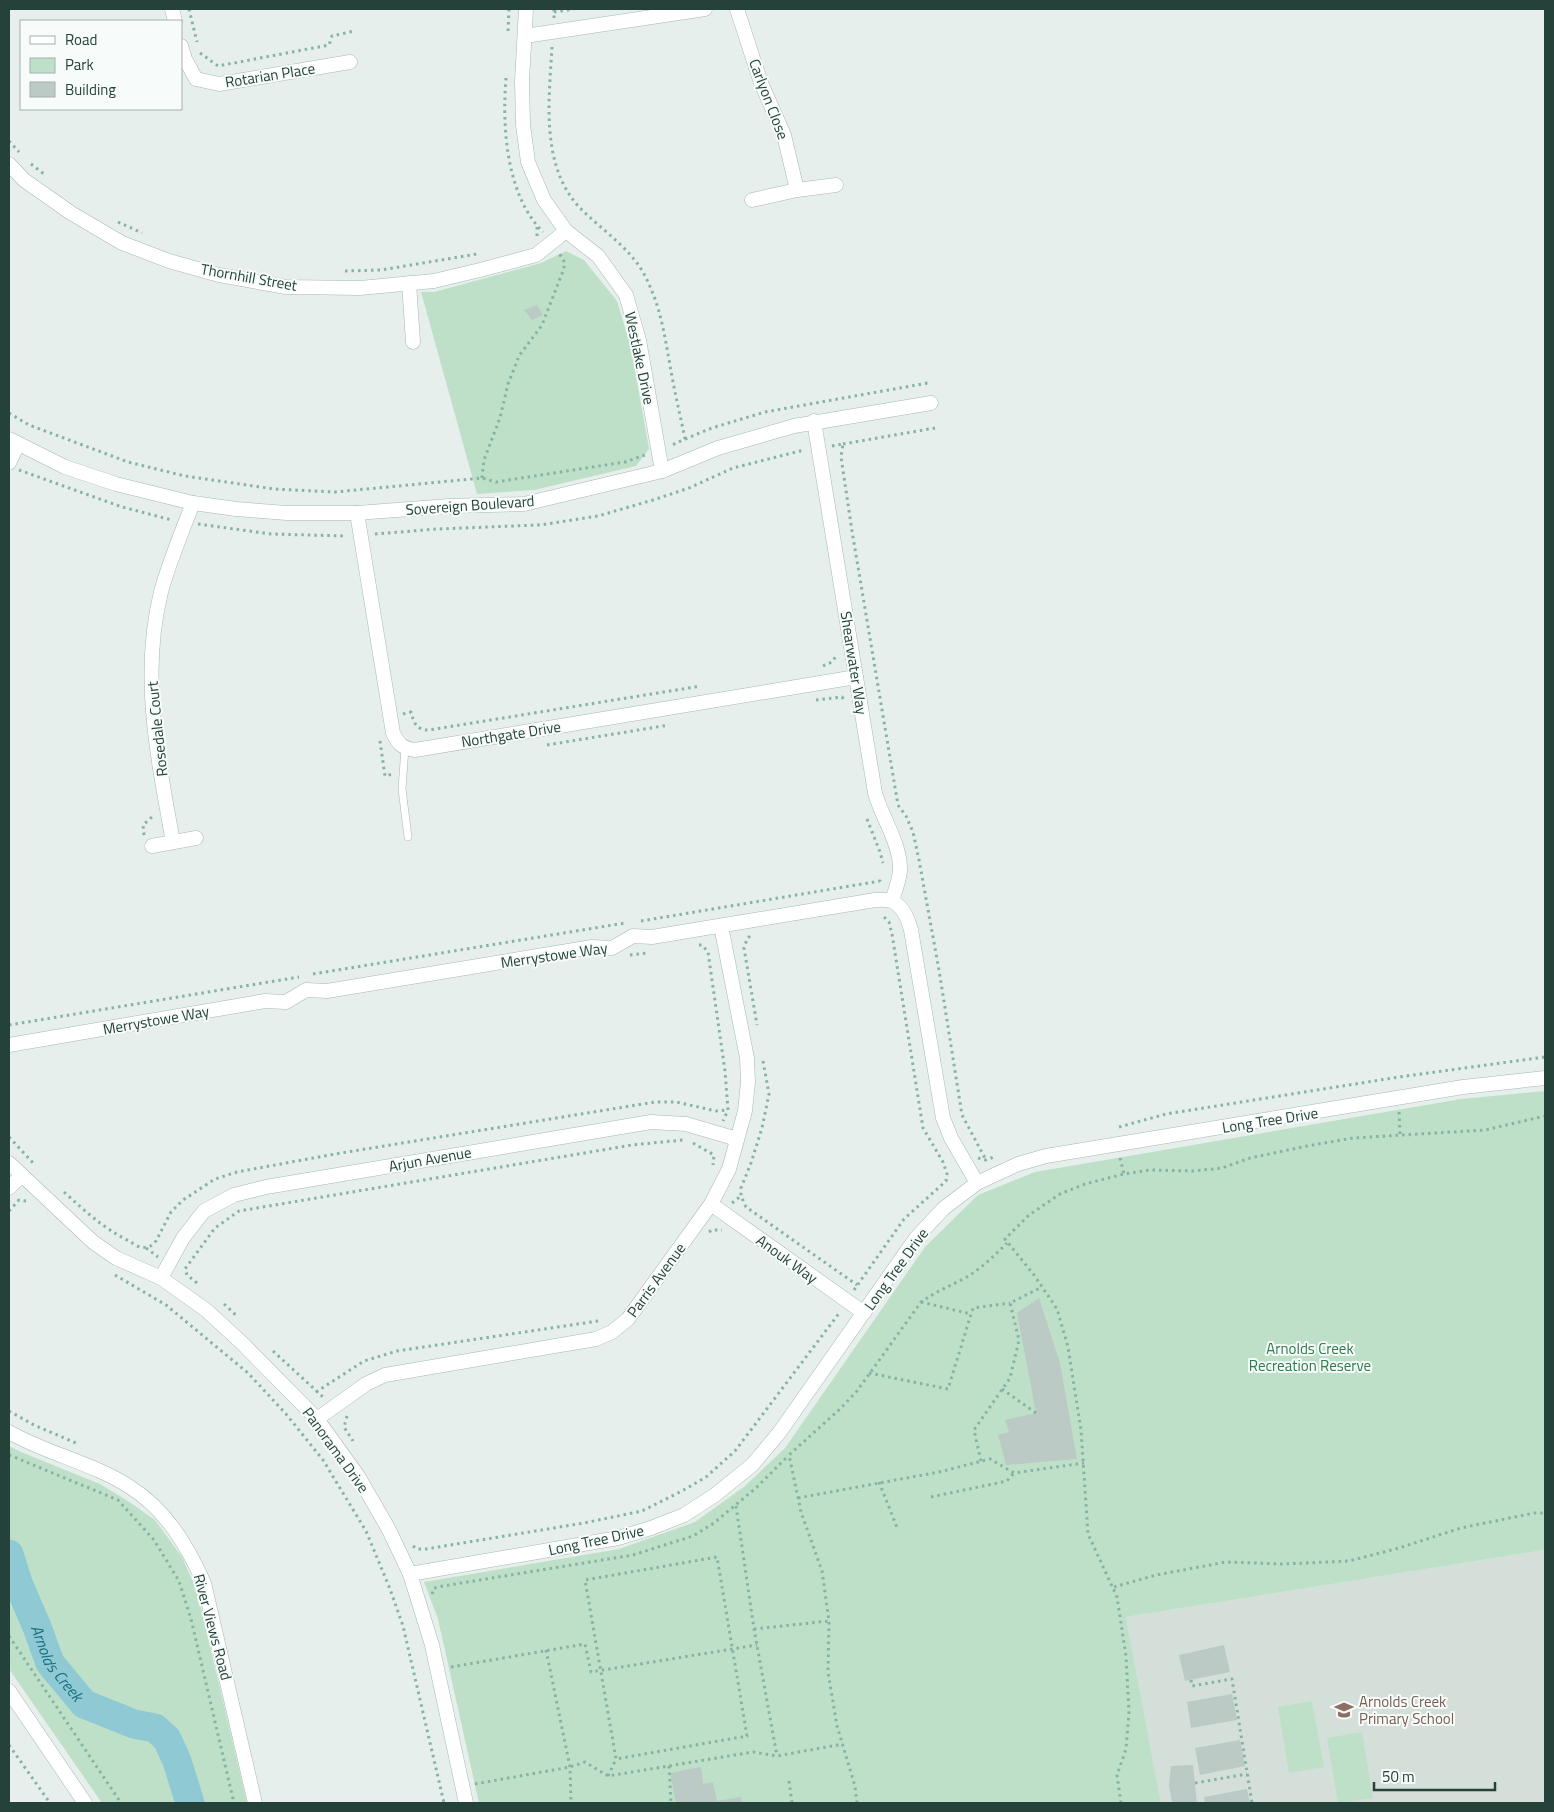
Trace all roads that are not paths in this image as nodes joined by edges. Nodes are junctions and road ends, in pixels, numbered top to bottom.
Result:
1 (526, 9) edge
2 (705, 9) edge
3 (737, 9) edge
4 (525, 36) junction
5 (182, 49) edge
6 (350, 62) dead end
7 (9, 164) edge
8 (836, 185) dead end
9 (797, 190) junction
10 (752, 200) dead end
11 (566, 231) junction
12 (409, 283) junction
13 (413, 342) dead end
14 (931, 403) dead end
15 (814, 421) junction
16 (14, 442) edge
17 (9, 462) edge
18 (662, 471) junction
19 (193, 503) junction
20 (357, 513) junction
21 (856, 676) junction
22 (405, 748) junction
23 (408, 837) dead end
24 (196, 838) dead end
25 (173, 842) junction
26 (152, 846) dead end
27 (886, 905) junction
28 (721, 926) junction
29 (9, 1045) edge
30 (1545, 1078) edge
31 (737, 1139) junction
32 (9, 1163) edge
33 (22, 1175) junction
34 (977, 1183) junction
35 (9, 1188) edge
36 (711, 1204) junction
37 (161, 1278) junction
38 (864, 1313) junction
39 (317, 1419) junction
40 (9, 1432) edge
41 (410, 1574) junction
42 (9, 1691) edge
43 (85, 1803) edge
44 (255, 1803) edge
45 (466, 1803) edge

1 - 4 street, Westlake Drive
2 - 4 street
3 - 9 street, Carlyon Close
4 - 11 street, Westlake Drive
5 - 6 street, Rotarian Place
7 - 12 street, Thornhill Street
8 - 9 street
9 - 10 street
11 - 12 street, Thornhill Street
11 - 18 street, Westlake Drive
12 - 13 street
14 - 15 street, Sovereign Boulevard
15 - 18 street, Sovereign Boulevard
15 - 21 street, Shearwater Way
16 - 17 street
16 - 19 street, Sovereign Boulevard
18 - 20 street, Sovereign Boulevard
19 - 20 street, Sovereign Boulevard
19 - 25 street, Rosedale Court
20 - 22 street
21 - 22 street, Northgate Drive
21 - 27 street, Shearwater Way
22 - 23 lane
24 - 25 street
25 - 26 street
27 - 28 street, Merrystowe Way
27 - 34 street
28 - 29 street, Merrystowe Way
28 - 31 street, Parris Avenue
30 - 34 street, Long Tree Drive
31 - 36 street, Parris Avenue
31 - 37 street, Arjun Avenue
32 - 33 street, Panorama Drive
33 - 35 street
33 - 37 street, Panorama Drive
34 - 38 street, Long Tree Drive
36 - 38 street, Anouk Way
36 - 39 street, Parris Avenue
37 - 39 street, Panorama Drive
38 - 41 street, Long Tree Drive
39 - 41 street, Panorama Drive
40 - 44 street, River Views Road
41 - 45 street, Panorama Drive
42 - 43 street

